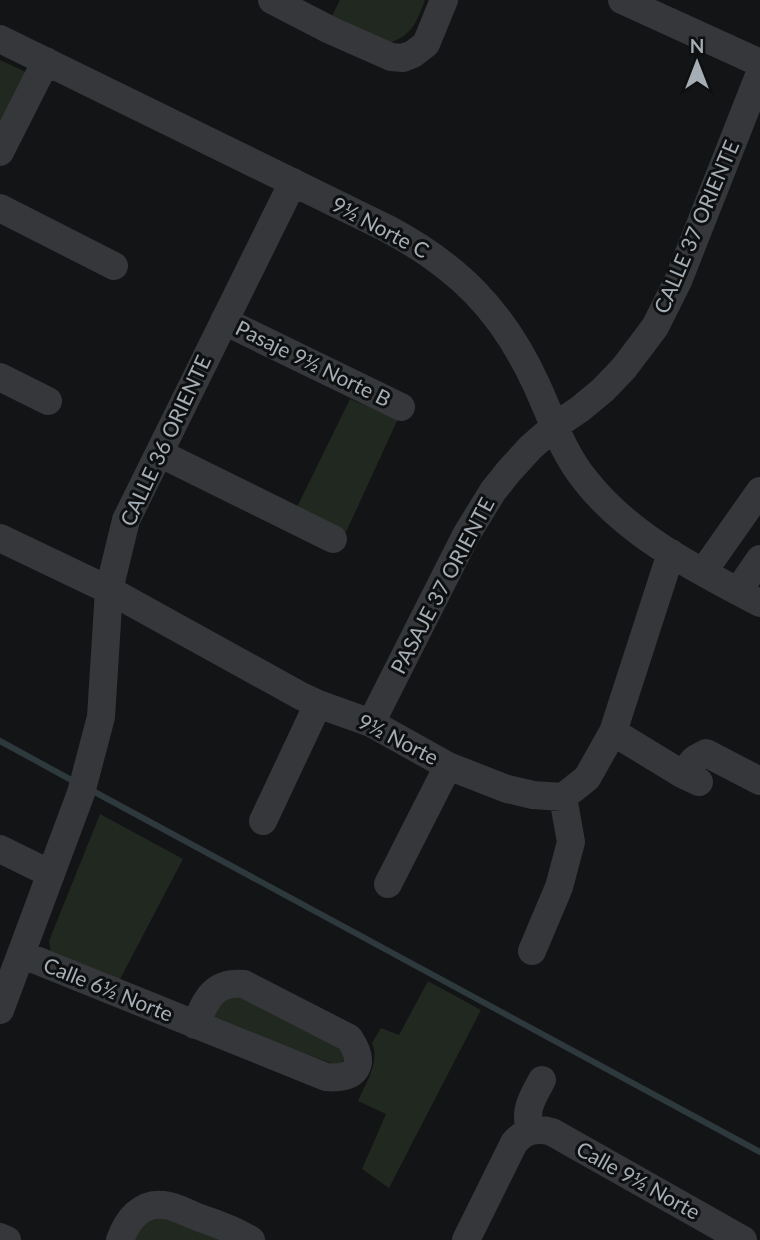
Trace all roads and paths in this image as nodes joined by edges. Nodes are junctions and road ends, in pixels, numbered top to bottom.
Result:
1 (272, 0) edge
2 (444, 0) edge
3 (622, 0) edge
4 (0, 39) edge
5 (46, 61) junction
6 (760, 63) edge
7 (760, 73) edge
8 (0, 152) edge
9 (293, 182) junction
10 (0, 208) edge
11 (114, 266) dead end
12 (224, 321) junction
13 (0, 377) edge
14 (48, 401) dead end
15 (401, 407) dead end
16 (555, 426) junction
17 (159, 453) junction
18 (760, 491) edge
19 (0, 538) edge
20 (333, 539) dead end
21 (671, 553) junction
22 (760, 559) edge
23 (703, 572) junction
24 (108, 590) junction
25 (749, 597) edge
26 (318, 704) junction
27 (371, 723) junction
28 (613, 732) junction
29 (448, 766) junction
30 (760, 781) edge
31 (563, 797) junction
32 (263, 821) dead end
33 (0, 849) edge
34 (51, 874) junction
35 (388, 884) dead end
36 (532, 951) dead end
37 (21, 954) junction
38 (0, 1010) edge
39 (195, 1025) junction
40 (542, 1080) dead end
41 (530, 1131) junction
42 (0, 1237) edge
43 (7, 1240) edge
44 (120, 1240) edge
45 (251, 1240) edge
46 (466, 1240) edge
47 (743, 1240) edge

1 - 2 street
3 - 6 street
4 - 5 street, 9½ Norte C
5 - 8 street
5 - 9 street, 9½ Norte C
7 - 16 street, CALLE 37 ORIENTE
9 - 12 street, CALLE 36 ORIENTE
9 - 16 street, 9½ Norte C
10 - 11 street
12 - 15 street, Pasaje 9½ Norte B
12 - 17 street, CALLE 36 ORIENTE
13 - 14 street
16 - 21 street, 9½ Norte C
16 - 27 street, PASAJE 37 ORIENTE
17 - 20 street
17 - 24 street, CALLE 36 ORIENTE
18 - 23 street
19 - 24 street, 9½ Norte
21 - 23 street, 9½ Norte C
21 - 28 street
22 - 25 street
23 - 25 street, 9½ Norte C
24 - 26 street, 9½ Norte
24 - 34 street, CALLE 36 ORIENTE
26 - 27 street, 9½ Norte
26 - 32 street
27 - 29 street, 9½ Norte
28 - 30 street
28 - 31 street
29 - 31 street, 9½ Norte
29 - 35 street
31 - 36 street
33 - 34 street
34 - 37 street, CALLE 36 ORIENTE
37 - 38 street, CALLE 36 ORIENTE
37 - 39 street, Calle 6½ Norte
39 - 39 street, Calle 6½ Norte
40 - 41 street
41 - 46 street
41 - 47 street, Calle 9½ Norte
42 - 43 street
44 - 45 street

